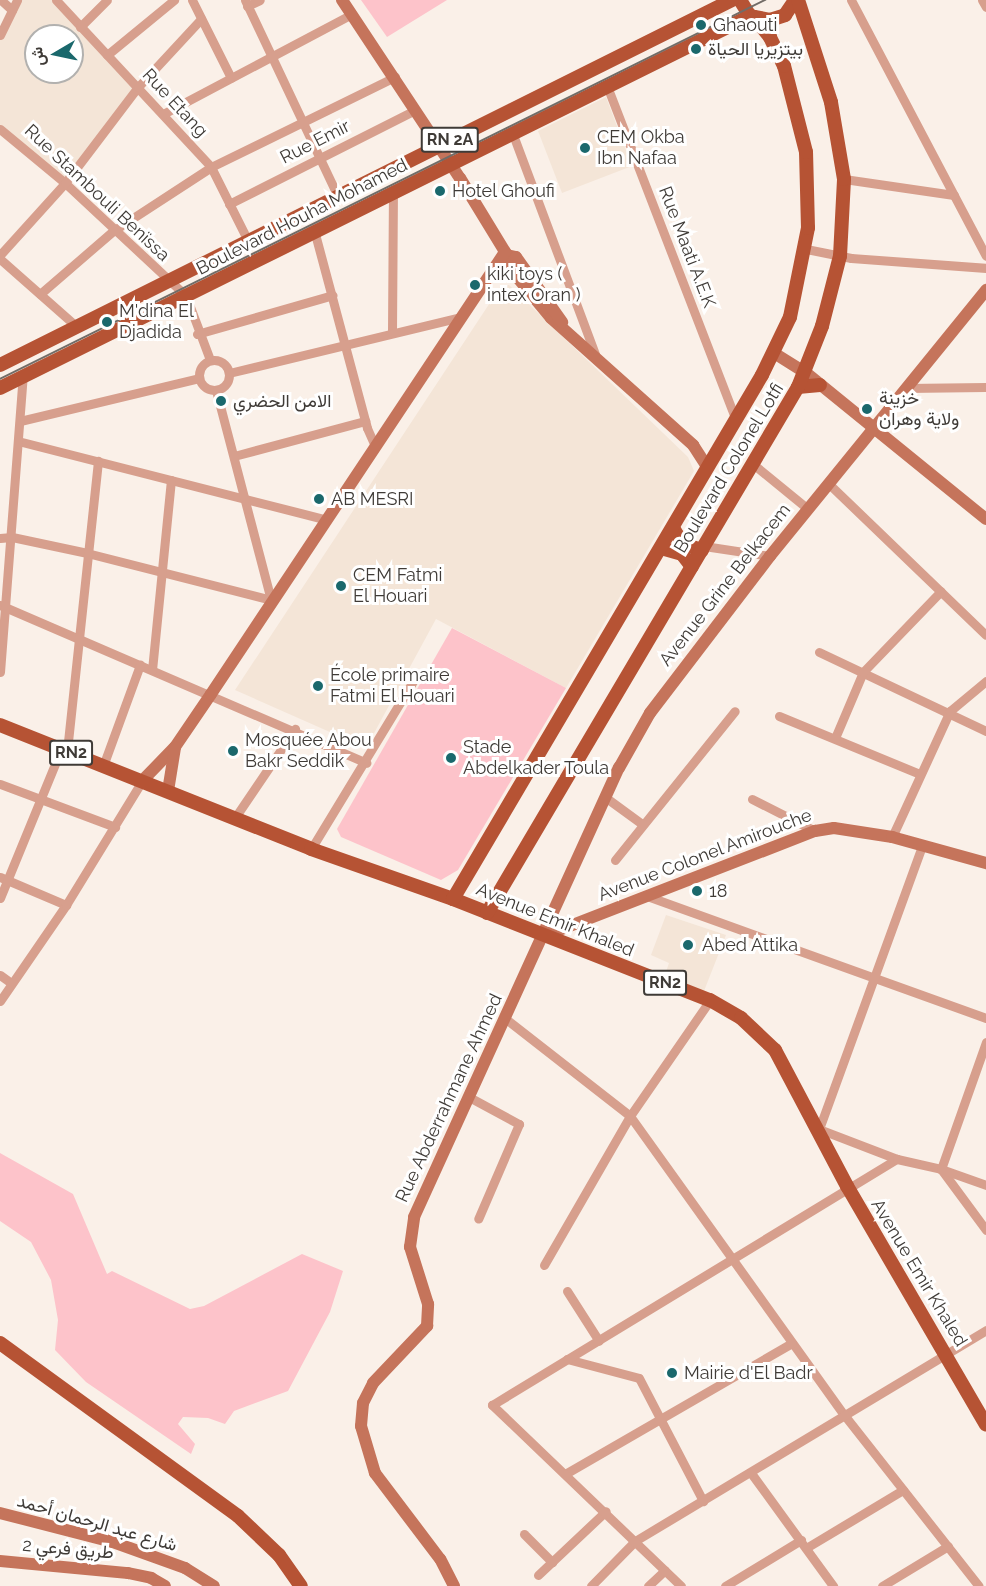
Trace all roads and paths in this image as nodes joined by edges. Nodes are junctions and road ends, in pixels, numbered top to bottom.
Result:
1 (1, 0) edge
2 (17, 0) edge
3 (56, 0) edge
4 (107, 0) edge
5 (174, 0) edge
6 (192, 0) edge
7 (260, 0) edge
8 (342, 0) edge
9 (732, 0) edge
10 (740, 0) edge
11 (797, 0) edge
12 (851, 0) edge
13 (982, 0) edge
14 (246, 3) edge
15 (986, 7) edge
16 (12, 10) junction
17 (352, 14) junction
18 (752, 17) junction
19 (201, 19) junction
20 (77, 24) edge
21 (83, 24) edge
22 (84, 31) edge
23 (0, 34) edge
24 (107, 55) junction
25 (272, 56) junction
26 (395, 77) junction
27 (231, 78) junction
28 (607, 86) junction
29 (138, 87) junction
30 (415, 110) junction
31 (163, 114) junction
32 (304, 124) junction
33 (0, 129) edge
34 (512, 132) junction
35 (438, 147) junction
36 (321, 157) junction
37 (449, 163) junction
38 (211, 167) junction
39 (844, 179) junction
40 (65, 183) junction
41 (393, 190) junction
42 (954, 195) junction
43 (339, 198) junction
44 (229, 204) junction
45 (314, 230) junction
46 (113, 231) junction
47 (249, 243) junction
48 (806, 249) junction
49 (506, 254) junction
50 (840, 256) junction
51 (986, 256) edge
52 (0, 257) edge
53 (976, 267) junction
54 (986, 268) edge
55 (986, 275) edge
56 (170, 283) junction
57 (985, 290) edge
58 (40, 294) junction
59 (333, 295) junction
60 (186, 296) junction
61 (460, 317) junction
62 (77, 327) junction
63 (392, 331) junction
64 (197, 333) junction
65 (346, 343) junction
66 (774, 353) junction
67 (594, 354) junction
68 (210, 360) junction
69 (0, 365) edge
70 (229, 372) junction
71 (805, 372) junction
72 (23, 376) junction
73 (199, 378) junction
74 (820, 385) junction
75 (798, 387) junction
76 (986, 387) edge
77 (0, 388) edge
78 (906, 388) junction
79 (216, 391) junction
80 (736, 420) junction
81 (20, 422) junction
82 (365, 422) junction
83 (873, 429) junction
84 (18, 441) junction
85 (693, 445) junction
86 (375, 446) junction
87 (716, 454) junction
88 (234, 456) junction
89 (98, 461) junction
90 (753, 464) junction
91 (708, 468) junction
92 (171, 480) junction
93 (830, 485) junction
94 (246, 500) junction
95 (808, 509) junction
96 (325, 519) junction
97 (986, 519) edge
98 (673, 528) junction
99 (12, 537) junction
100 (0, 538) edge
101 (662, 548) junction
102 (703, 548) junction
103 (87, 553) junction
104 (770, 556) junction
105 (692, 567) junction
106 (161, 574) junction
107 (941, 591) junction
108 (271, 600) junction
109 (2, 606) edge
110 (986, 635) edge
111 (80, 639) junction
112 (819, 652) dead end
113 (0, 664) edge
114 (140, 665) junction
115 (152, 670) junction
116 (0, 672) edge
117 (864, 672) junction
118 (415, 678) dead end
119 (986, 681) edge
120 (212, 694) junction
121 (735, 711) dead end
122 (950, 711) junction
123 (779, 716) dead end
124 (0, 725) edge
125 (295, 729) junction
126 (986, 730) edge
127 (835, 738) junction
128 (175, 747) junction
129 (64, 750) junction
130 (366, 763) junction
131 (103, 766) junction
132 (920, 774) junction
133 (142, 781) junction
134 (0, 784) edge
135 (168, 791) junction
136 (605, 797) junction
137 (752, 799) dead end
138 (39, 800) junction
139 (234, 819) junction
140 (642, 824) junction
141 (115, 827) junction
142 (815, 831) junction
143 (892, 837) junction
144 (923, 844) junction
145 (311, 849) junction
146 (615, 860) dead end
147 (986, 863) edge
148 (4, 879) edge
149 (646, 896) junction
150 (0, 898) edge
151 (453, 899) junction
152 (66, 905) junction
153 (487, 913) junction
154 (544, 936) junction
155 (0, 975) edge
156 (874, 979) junction
157 (11, 983) junction
158 (710, 1000) junction
159 (0, 1001) edge
160 (986, 1018) edge
161 (506, 1019) junction
162 (986, 1042) edge
163 (468, 1097) junction
164 (630, 1116) junction
165 (819, 1129) junction
166 (897, 1159) junction
167 (941, 1169) junction
168 (986, 1185) edge
169 (847, 1186) junction
170 (478, 1219) dead end
171 (986, 1230) edge
172 (733, 1260) junction
173 (544, 1265) dead end
174 (567, 1291) dead end
175 (986, 1330) edge
176 (599, 1341) junction
177 (0, 1343) edge
178 (792, 1343) junction
179 (946, 1354) junction
180 (567, 1359) junction
181 (845, 1416) junction
182 (661, 1419) junction
183 (986, 1425) edge
184 (751, 1473) junction
185 (565, 1474) junction
186 (903, 1490) junction
187 (703, 1501) junction
188 (606, 1511) junction
189 (0, 1513) edge
190 (524, 1534) dead end
191 (635, 1541) junction
192 (803, 1544) junction
193 (948, 1546) junction
194 (269, 1549) junction
195 (0, 1561) edge
196 (552, 1562) junction
197 (664, 1570) junction
198 (538, 1575) dead end
199 (165, 1586) edge
200 (214, 1586) edge
201 (291, 1586) edge
202 (301, 1586) edge
203 (454, 1586) edge
204 (591, 1586) edge
205 (648, 1586) edge
206 (681, 1586) edge
207 (725, 1586) edge
208 (833, 1586) edge
209 (882, 1586) edge
210 (979, 1586) edge

1 - 16 street
2 - 16 street
3 - 20 street, Rue Etang
4 - 21 street
5 - 24 street
6 - 19 street
7 - 14 street
8 - 17 main road
9 - 35 main road, Boulevard Houha Mohamed / RN 2A
10 - 18 main road, Boulevard Colonel Lotfi
11 - 18 main road, Boulevard Houha Mohamed
11 - 39 main road, Boulevard Colonel Lotfi
12 - 42 street
13 - 15 street
14 - 25 street
16 - 23 street
17 - 25 street
17 - 26 main road
18 - 28 main road, Boulevard Houha Mohamed / RN 2A
18 - 48 main road, Boulevard Colonel Lotfi
19 - 27 street
19 - 29 street
22 - 24 street, Rue Etang
24 - 29 street, Rue Etang
25 - 27 street
25 - 32 street
26 - 30 main road
26 - 32 street
27 - 31 street
28 - 34 main road, Boulevard Houha Mohamed / RN 2A
28 - 80 street, Rue Maati A.E.K
29 - 31 street, Rue Etang
29 - 40 street
30 - 35 main road
30 - 36 street, Rue Emir
31 - 38 street, Rue Etang
32 - 36 street
32 - 38 street
33 - 40 street, Rue Stambouli Benïssa
34 - 37 main road, Boulevard Houha Mohamed / RN 2A
34 - 67 street
35 - 37 main road
35 - 43 main road, Boulevard Houha Mohamed / RN 2A
36 - 43 street
36 - 44 street, Rue Emir
37 - 41 main road, Boulevard Houha Mohamed / RN 2A
37 - 49 main road
38 - 44 street, Rue Etang
38 - 46 street
39 - 42 street
39 - 50 main road, Boulevard Colonel Lotfi
40 - 46 street, Rue Stambouli Benïssa
40 - 52 street
41 - 45 main road, Boulevard Houha Mohamed / RN 2A
41 - 63 street
42 - 51 street
43 - 47 main road, Boulevard Houha Mohamed / RN 2A
44 - 47 street, Rue Etang
45 - 59 street
45 - 60 main road, Boulevard Houha Mohamed / RN 2A
46 - 56 street, Rue Stambouli Benïssa
46 - 58 street
47 - 56 main road, Boulevard Houha Mohamed / RN 2A
48 - 50 street
48 - 66 main road, Boulevard Colonel Lotfi
49 - 61 main road
49 - 67 main road
50 - 53 street
50 - 71 main road, Boulevard Colonel Lotfi
52 - 58 street
53 - 54 street
53 - 55 street
56 - 60 street, Rue Stambouli Benïssa
56 - 62 main road, Boulevard Houha Mohamed / RN 2A
57 - 78 main road, Avenue Grine Belkacem
58 - 62 street
59 - 64 street
59 - 65 street
60 - 64 street
60 - 72 main road, Boulevard Houha Mohamed / RN 2A
61 - 63 street
61 - 86 main road
62 - 69 main road, Boulevard Houha Mohamed / RN 2A
63 - 65 street
64 - 68 street
65 - 70 street
65 - 82 street
66 - 71 main road
66 - 80 main road, Boulevard Colonel Lotfi
67 - 85 main road
68 - 70 street
68 - 73 street
70 - 79 street
71 - 74 main road
71 - 75 main road, Boulevard Colonel Lotfi
72 - 77 main road, Boulevard Houha Mohamed / RN 2A
72 - 81 street
73 - 79 street
73 - 81 street
74 - 75 main road
74 - 83 main road
75 - 90 main road, Boulevard Colonel Lotfi
76 - 78 street
78 - 83 main road, Avenue Grine Belkacem
79 - 88 street
80 - 87 main road, Boulevard Colonel Lotfi
81 - 84 street
82 - 86 street
82 - 88 street
83 - 93 main road, Avenue Grine Belkacem
83 - 97 main road
84 - 89 street
84 - 99 street
85 - 87 main road
85 - 91 main road
86 - 96 main road
87 - 91 main road, Boulevard Colonel Lotfi
88 - 94 street
89 - 92 street
89 - 103 street
90 - 95 street
90 - 102 main road, Boulevard Colonel Lotfi
91 - 98 main road, Boulevard Colonel Lotfi
92 - 94 street
92 - 106 street
93 - 95 main road, Avenue Grine Belkacem
93 - 107 street
94 - 96 street
94 - 108 street
95 - 104 main road, Avenue Grine Belkacem
96 - 108 main road
98 - 101 main road, Boulevard Colonel Lotfi
98 - 102 main road
99 - 100 street
99 - 103 street
99 - 109 street
101 - 105 main road
101 - 151 main road, Boulevard Colonel Lotfi
102 - 104 street
102 - 105 main road, Boulevard Colonel Lotfi
103 - 106 street
103 - 111 street
104 - 136 main road, Avenue Grine Belkacem
105 - 153 main road, Boulevard Colonel Lotfi
106 - 108 street
106 - 115 street
107 - 110 street
107 - 117 street
108 - 120 main road
109 - 111 street
109 - 113 street
111 - 114 street
111 - 129 street
112 - 117 street
113 - 116 street
114 - 115 street
114 - 131 street
115 - 120 street
117 - 122 street
117 - 127 street
118 - 130 street
119 - 122 street
120 - 125 street
120 - 128 main road
121 - 140 street
122 - 126 street
122 - 132 street
123 - 127 street
124 - 129 main road, RN2
125 - 130 street
125 - 139 street
127 - 132 street
128 - 133 main road
128 - 135 main road
129 - 131 main road, RN2
129 - 138 street
130 - 145 street
131 - 133 main road, RN2
132 - 143 street
133 - 135 main road, Avenue Emir Khaled / RN2
133 - 141 street
134 - 138 street
135 - 139 main road, Avenue Emir Khaled / RN2
136 - 140 street
136 - 154 main road, Avenue Grine Belkacem
137 - 142 street
138 - 141 street
138 - 148 street
139 - 145 main road, Avenue Emir Khaled / RN2
140 - 146 street
141 - 152 street
142 - 143 main road, Avenue Colonel Amirouche
142 - 149 main road, Avenue Colonel Amirouche
143 - 144 main road, Avenue Colonel Amirouche
144 - 147 main road, Avenue Colonel Amirouche
144 - 156 street
145 - 151 main road, Avenue Emir Khaled / RN2
148 - 150 street
148 - 152 street
149 - 154 main road, Avenue Colonel Amirouche
149 - 156 street
151 - 153 main road, Avenue Emir Khaled / RN2
152 - 157 street
153 - 154 main road, Avenue Emir Khaled / RN2
154 - 158 main road, Avenue Emir Khaled / RN2
154 - 161 main road, Rue Abderrahmane Ahmed
155 - 157 street
156 - 160 street
156 - 165 street
157 - 159 street
158 - 164 street
158 - 165 main road, Avenue Emir Khaled / RN2
161 - 163 main road, Rue Abderrahmane Ahmed
161 - 164 street
162 - 167 street
163 - 170 street
163 - 203 main road, Rue Abderrahmane Ahmed
164 - 172 street
164 - 173 street
165 - 166 street
165 - 169 main road, Avenue Emir Khaled / RN2
166 - 167 street
166 - 169 street
167 - 168 street
167 - 171 street
169 - 172 street
169 - 179 main road, Avenue Emir Khaled / RN2
172 - 176 street
172 - 178 street
174 - 176 street
175 - 179 street
176 - 180 street
177 - 194 main road
178 - 181 street
178 - 182 street
179 - 181 street
179 - 183 main road, Avenue Emir Khaled / RN2
180 - 182 street
180 - 185 street
181 - 184 street
181 - 186 street
182 - 185 street
182 - 187 street
184 - 187 street
184 - 192 street
185 - 188 street
186 - 192 street
186 - 193 street
187 - 191 street
188 - 191 street
188 - 196 street
189 - 200 main road, شارع عبد الرحمان أحمد
190 - 196 street
191 - 197 street
191 - 204 street
192 - 207 street
192 - 208 street
193 - 209 street
193 - 210 street
194 - 201 main road
194 - 202 main road
195 - 199 main road, طريق فرعي 2
196 - 198 street
197 - 205 street
197 - 206 street

